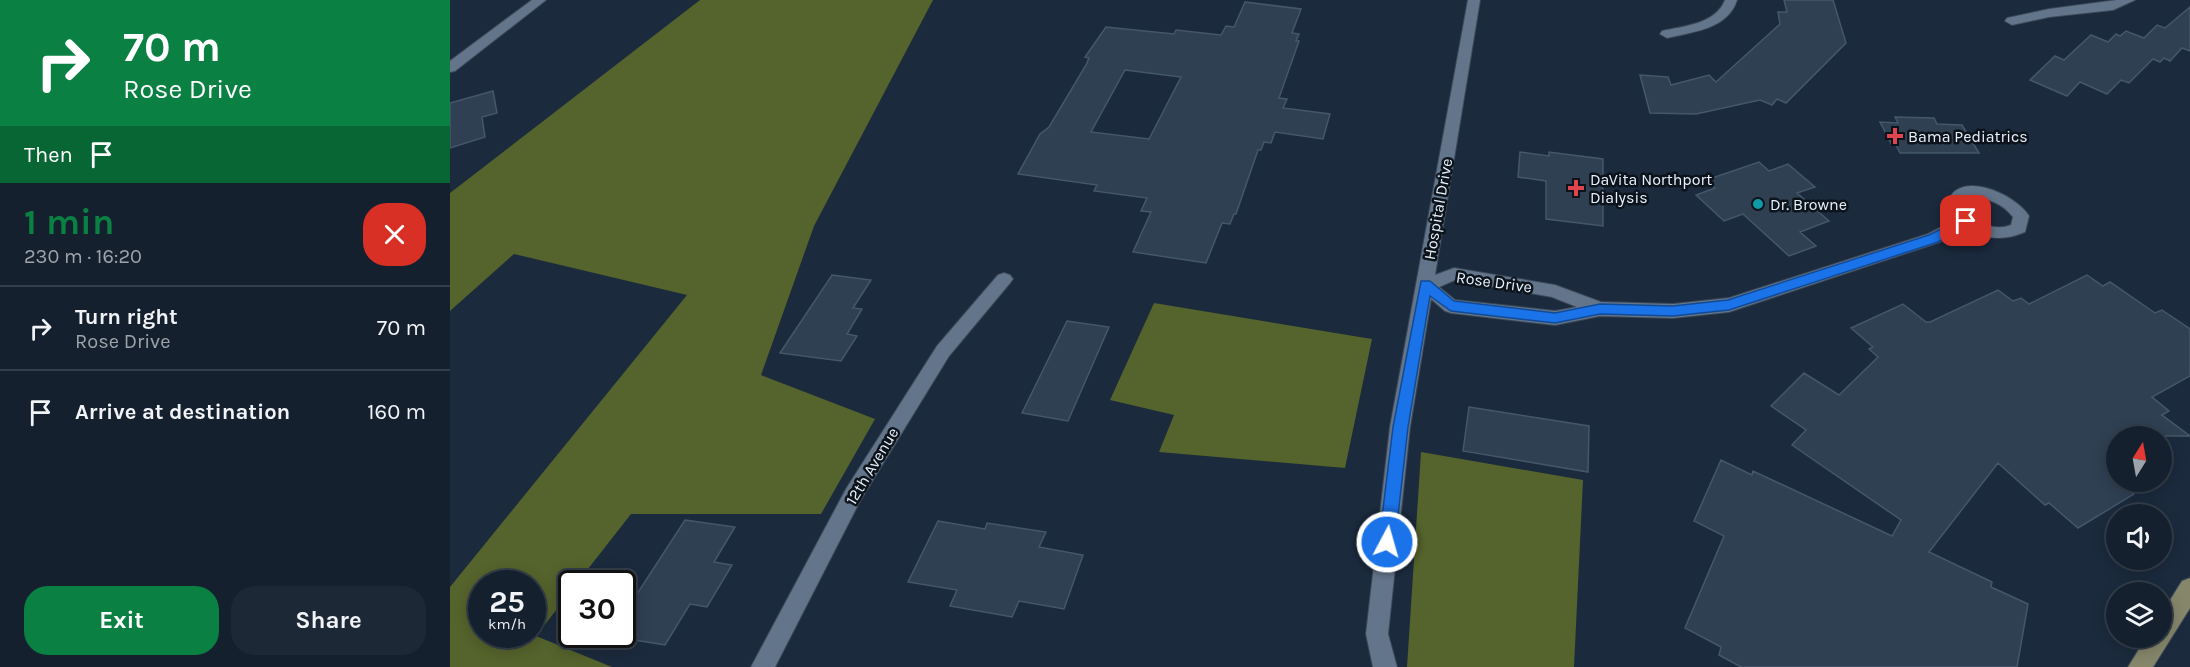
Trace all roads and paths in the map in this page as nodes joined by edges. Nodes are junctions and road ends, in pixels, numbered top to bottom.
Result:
1 (540, 0) edge
2 (1474, 0) edge
3 (1731, 0) edge
4 (2129, 0) edge
5 (2012, 21) dead end
6 (1667, 34) dead end
7 (450, 68) edge
8 (1966, 221) dead end
9 (1004, 279) dead end
10 (1425, 285) junction
11 (1600, 309) junction
12 (2190, 588) edge
13 (2172, 617) edge
14 (2152, 648) edge
15 (763, 667) edge
16 (1385, 667) edge
17 (2140, 667) edge

1 - 7 street
2 - 10 street, Hospital Drive
3 - 6 street
4 - 5 street
8 - 11 street, Rose Drive
9 - 15 street, 12th Avenue
10 - 11 street, Rose Drive
10 - 11 street, Rose Drive
10 - 16 street, Hospital Drive
12 - 13 main road
14 - 17 main road

